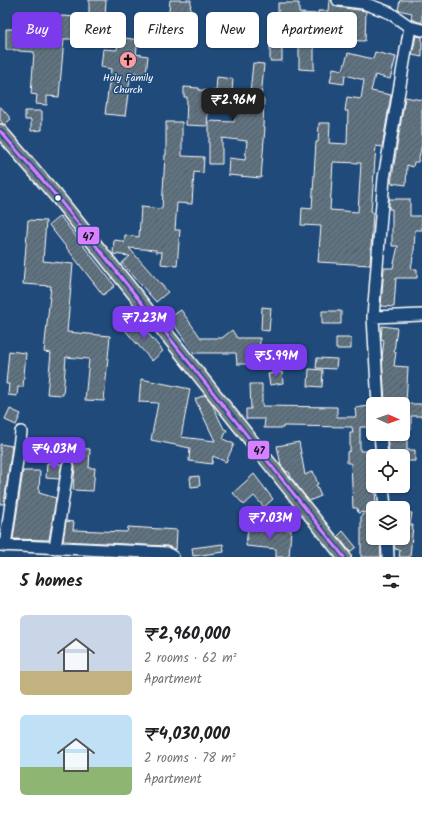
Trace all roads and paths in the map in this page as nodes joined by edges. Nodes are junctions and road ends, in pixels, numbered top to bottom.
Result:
1 (338, 0) edge
2 (410, 27) junction
3 (422, 30) edge
4 (0, 131) edge
5 (422, 315) edge
6 (373, 317) junction
7 (378, 397) edge
8 (21, 432) dead end
9 (68, 466) dead end
10 (387, 545) edge
11 (2, 546) edge
12 (55, 548) junction
13 (173, 557) edge
14 (344, 557) edge
15 (388, 557) edge

1 - 2 street
2 - 3 street
2 - 6 street
4 - 14 main road
5 - 6 street
6 - 7 street
8 - 11 street
9 - 12 street
10 - 15 street
11 - 12 street
12 - 13 street

